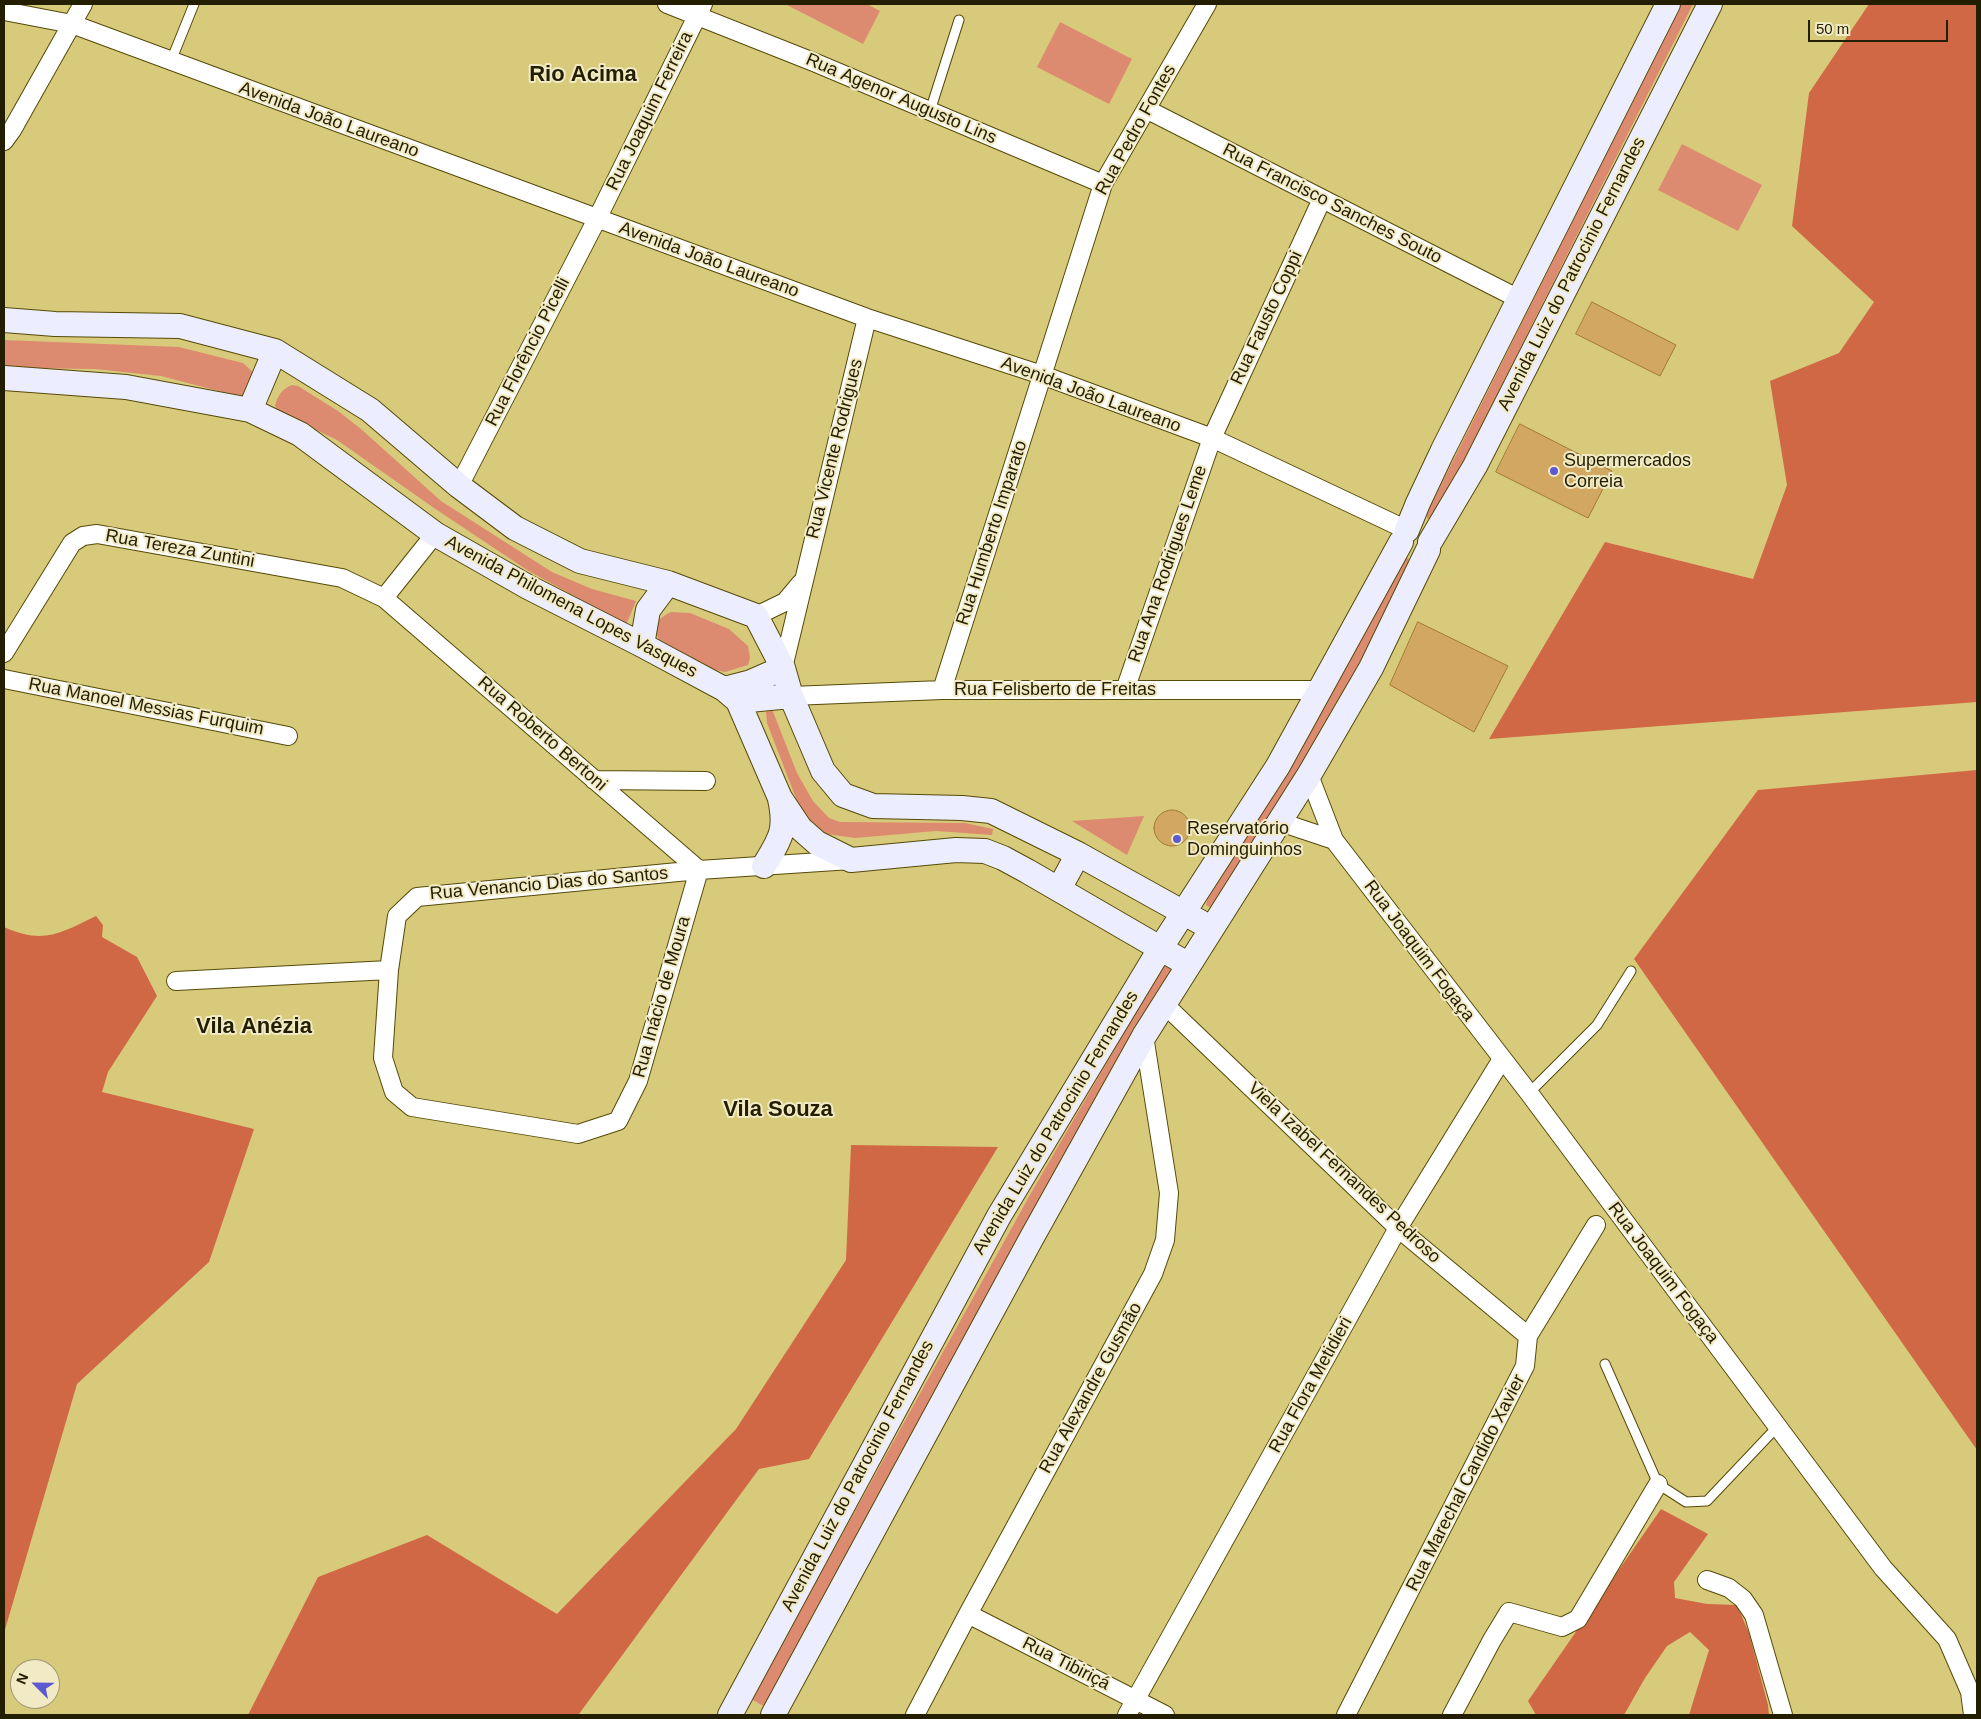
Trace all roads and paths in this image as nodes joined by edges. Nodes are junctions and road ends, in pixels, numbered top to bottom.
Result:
1 (83, 4) edge
2 (194, 4) edge
3 (667, 4) edge
4 (1207, 4) edge
5 (1668, 4) edge
6 (1710, 4) edge
7 (700, 10) edge
8 (4, 11) edge
9 (959, 20) dead end
10 (72, 24) junction
11 (171, 61) junction
12 (1146, 109) junction
13 (930, 111) junction
14 (4, 141) edge
15 (1104, 184) junction
16 (1322, 199) junction
17 (597, 219) junction
18 (1519, 299) junction
19 (867, 318) junction
20 (4, 320) edge
21 (275, 351) junction
22 (1042, 376) junction
23 (4, 378) edge
24 (250, 410) junction
25 (1212, 438) junction
26 (460, 486) junction
27 (435, 534) junction
28 (1404, 536) junction
29 (1429, 546) junction
30 (803, 580) junction
31 (668, 583) junction
32 (384, 598) junction
33 (756, 616) junction
34 (642, 645) junction
35 (4, 653) edge
36 (782, 668) junction
37 (4, 679) edge
38 (942, 690) junction
39 (1124, 690) junction
40 (1320, 690) junction
41 (731, 695) junction
42 (791, 696) junction
43 (288, 736) dead end
44 (1309, 775) junction
45 (594, 780) junction
46 (706, 781) dead end
47 (780, 798) junction
48 (1280, 822) junction
49 (1334, 840) junction
50 (1078, 854) junction
51 (851, 860) junction
52 (764, 866) junction
53 (699, 870) junction
54 (1059, 889) junction
55 (1183, 912) junction
56 (1211, 928) junction
57 (1160, 949) junction
58 (1188, 965) junction
59 (389, 970) junction
60 (1631, 972) dead end
61 (176, 981) dead end
62 (1164, 1004) junction
63 (1144, 1036) junction
64 (1502, 1059) junction
65 (1529, 1093) junction
66 (618, 1121) joint
67 (1596, 1225) dead end
68 (1398, 1228) junction
69 (1528, 1336) junction
70 (1605, 1364) dead end
71 (1778, 1426) junction
72 (1658, 1484) junction
73 (1707, 1580) dead end
74 (968, 1614) junction
75 (1135, 1700) junction
76 (737, 1713) edge
77 (772, 1715) edge
78 (915, 1715) edge
79 (1127, 1715) edge
80 (1165, 1715) edge
81 (1346, 1715) edge
82 (1452, 1715) edge
83 (1783, 1715) edge
84 (1973, 1715) edge

1 - 10 street
2 - 11 lane
3 - 7 street, Rua Agenor Augusto Lins
4 - 12 street, Rua Pedro Fontes
5 - 18 main road, Avenida Luiz do Patrocinio Fernandes
6 - 29 main road, Avenida Luiz do Patrocinio Fernandes
7 - 13 street, Rua Agenor Augusto Lins
7 - 17 street, Rua Joaquim Ferreira
8 - 10 street, Avenida João Laureano
9 - 13 lane
10 - 11 street, Avenida João Laureano
10 - 14 street
11 - 17 street, Avenida João Laureano
12 - 15 street, Rua Pedro Fontes
12 - 16 street, Rua Francisco Sanches Souto
13 - 15 street, Rua Agenor Augusto Lins
15 - 22 street, Rua Pedro Fontes
16 - 18 street, Rua Francisco Sanches Souto
16 - 25 street, Rua Fausto Coppi
17 - 19 street, Avenida João Laureano
17 - 26 street, Rua Florêncio Picelli
18 - 28 main road, Avenida Luiz do Patrocinio Fernandes
19 - 22 street, Avenida João Laureano
19 - 30 street, Rua Vicente Rodrigues
20 - 21 main road
21 - 24 main road
21 - 26 main road
22 - 25 street, Avenida João Laureano
22 - 38 street, Rua Humberto Imparato
23 - 24 main road, Avenida Philomena Lopes Vasques
24 - 27 main road, Avenida Philomena Lopes Vasques
25 - 28 street, Avenida João Laureano
25 - 39 street, Rua Ana Rodrigues Leme
26 - 31 main road
27 - 32 street
27 - 34 main road, Avenida Philomena Lopes Vasques
28 - 29 main road
28 - 40 main road, Avenida Luiz do Patrocinio Fernandes
29 - 44 main road, Avenida Luiz do Patrocinio Fernandes
30 - 33 street, Rua Vicente Rodrigues
30 - 36 street, Rua Vicente Rodrigues
31 - 33 main road
31 - 34 main road
32 - 35 street, Rua Tereza Zuntini
32 - 45 street, Rua Roberto Bertoni
33 - 36 main road
34 - 41 main road, Avenida Philomena Lopes Vasques
36 - 41 main road
36 - 42 main road
37 - 43 street, Rua Manoel Messias Furquim
38 - 39 street, Rua Felisberto de Freitas
38 - 42 street, Rua Felisberto de Freitas
39 - 40 street, Rua Felisberto de Freitas
40 - 55 main road, Avenida Luiz do Patrocinio Fernandes
41 - 42 main road
41 - 47 main road
42 - 50 main road
44 - 48 main road, Avenida Luiz do Patrocinio Fernandes
44 - 49 street, Rua Joaquim Fogaça
45 - 46 street
45 - 53 street, Rua Roberto Bertoni
47 - 51 main road
47 - 52 main road
48 - 49 street
48 - 56 main road, Avenida Luiz do Patrocinio Fernandes
49 - 64 street, Rua Joaquim Fogaça
50 - 54 main road
50 - 55 main road
51 - 52 street, Rua Venancio Dias do Santos
51 - 54 main road
52 - 53 street, Rua Venancio Dias do Santos
53 - 59 street, Rua Venancio Dias do Santos
53 - 66 street, Rua Inácio de Moura
54 - 57 main road
55 - 56 main road
55 - 57 main road, Avenida Luiz do Patrocinio Fernandes
56 - 58 main road, Avenida Luiz do Patrocinio Fernandes
57 - 58 main road
57 - 76 main road, Avenida Luiz do Patrocinio Fernandes
58 - 62 main road, Avenida Luiz do Patrocinio Fernandes
59 - 61 street
59 - 66 street, Rua Venancio Dias do Santos
60 - 65 lane
62 - 63 main road, Avenida Luiz do Patrocinio Fernandes
62 - 68 street, Viela Izabel Fernandes Pedroso
63 - 74 street, Rua Alexandre Gusmão
63 - 77 main road, Avenida Luiz do Patrocinio Fernandes
64 - 65 street, Rua Joaquim Fogaça
64 - 68 street, Rua Flora Metidieri
65 - 71 street, Rua Joaquim Fogaça
67 - 69 street, Rua Marechal Candido Xavier
68 - 69 street, Viela Izabel Fernandes Pedroso
68 - 75 street, Rua Flora Metidieri
69 - 81 street, Rua Marechal Candido Xavier
70 - 72 lane
71 - 72 lane
71 - 84 street, Rua Joaquim Fogaça
72 - 82 street
73 - 83 street
74 - 75 street, Rua Tibiriçá
74 - 78 street, Rua Alexandre Gusmão
75 - 79 street, Rua Flora Metidieri
75 - 80 street, Rua Tibiriçá

